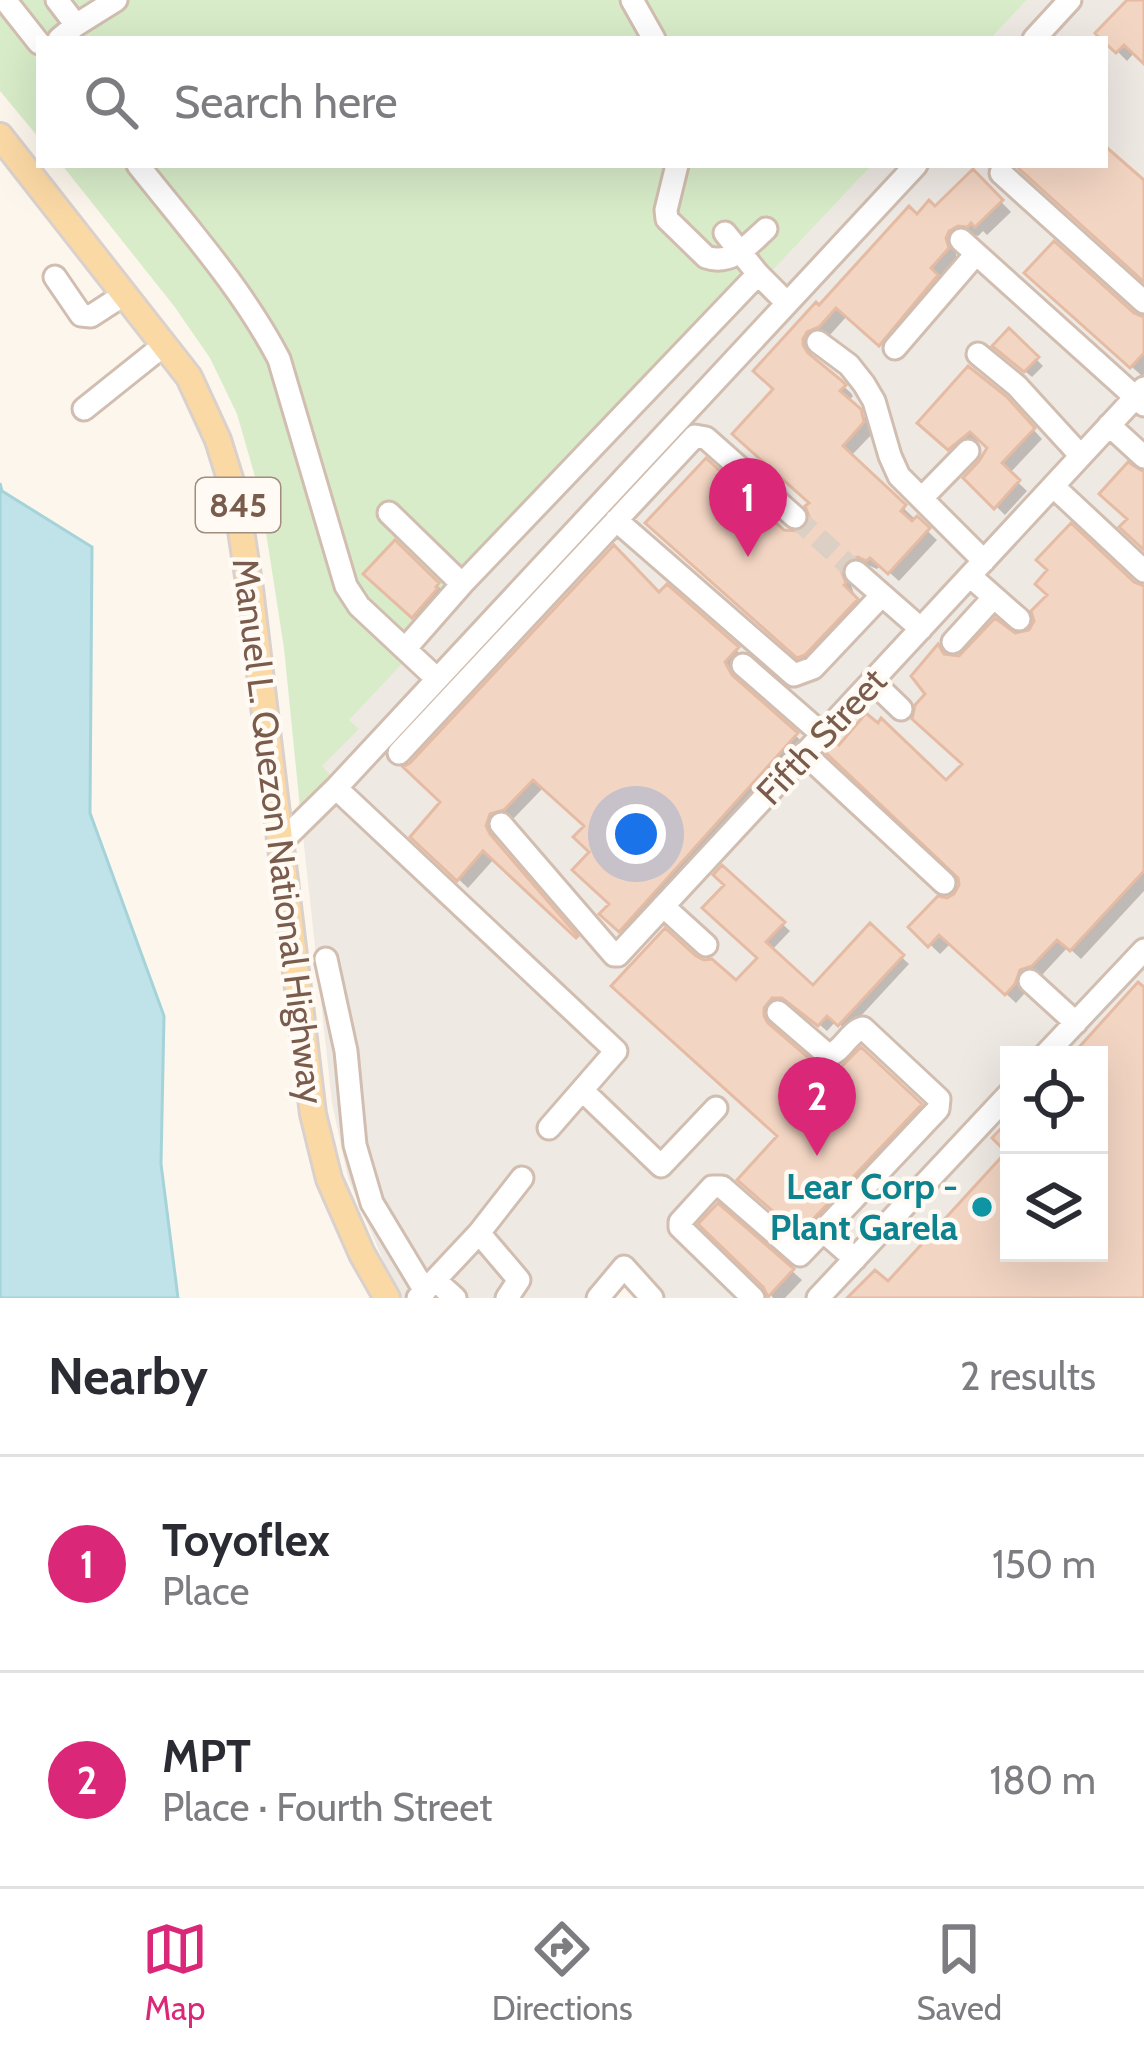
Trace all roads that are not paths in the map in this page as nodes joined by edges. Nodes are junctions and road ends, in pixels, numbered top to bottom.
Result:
1 (5, 0) edge
2 (57, 0) edge
3 (116, 0) edge
4 (632, 0) edge
5 (1070, 0) edge
6 (68, 32) edge
7 (652, 36) edge
8 (1037, 36) edge
9 (36, 39) edge
10 (0, 136) edge
11 (140, 168) edge
12 (676, 168) edge
13 (913, 168) edge
14 (1000, 173) dead end
15 (766, 229) dead end
16 (725, 233) dead end
17 (740, 253) junction
18 (758, 274) junction
19 (55, 277) dead end
20 (125, 294) junction
21 (1144, 302) edge
22 (788, 303) junction
23 (818, 342) dead end
24 (164, 345) junction
25 (895, 348) dead end
26 (978, 353) dead end
27 (1141, 397) edge
28 (84, 409) dead end
29 (1109, 425) junction
30 (968, 451) dead end
31 (1081, 456) junction
32 (1144, 457) edge
33 (1053, 486) junction
34 (922, 498) junction
35 (389, 513) dead end
36 (795, 517) tunnel mouth
37 (616, 520) junction
38 (977, 568) junction
39 (1144, 571) edge
40 (856, 572) tunnel mouth
41 (463, 584) junction
42 (882, 595) junction
43 (994, 597) junction
44 (1019, 620) dead end
45 (916, 634) junction
46 (953, 642) dead end
47 (404, 650) junction
48 (929, 654) dead end
49 (743, 665) dead end
50 (436, 678) junction
51 (872, 681) junction
52 (901, 709) dead end
53 (822, 734) junction
54 (805, 753) junction
55 (399, 754) dead end
56 (336, 788) junction
57 (501, 824) dead end
58 (280, 842) junction
59 (944, 883) dead end
60 (662, 906) junction
61 (706, 945) dead end
62 (1144, 950) edge
63 (326, 959) dead end
64 (1030, 981) dead end
65 (778, 1012) dead end
66 (1076, 1023) junction
67 (1054, 1046) edge
68 (582, 1090) junction
69 (1000, 1103) edge
70 (939, 1107) junction
71 (716, 1108) dead end
72 (549, 1127) dead end
73 (971, 1134) junction
74 (522, 1178) dead end
75 (823, 1231) junction
76 (479, 1233) junction
77 (855, 1259) junction
78 (426, 1290) edge
79 (387, 1298) edge
80 (455, 1298) edge
81 (507, 1298) edge
82 (598, 1298) edge
83 (652, 1298) edge
84 (753, 1298) edge
85 (818, 1298) edge

1 - 9 street
2 - 6 street
3 - 6 street
4 - 7 street
5 - 8 street
10 - 20 main road, Manuel L. Quezon National Highway / 845
11 - 47 street
12 - 17 street
13 - 22 street
14 - 21 street
15 - 17 street
16 - 17 street
17 - 18 street
18 - 22 street
18 - 41 street
19 - 20 street
20 - 24 main road, Manuel L. Quezon National Highway / 845
22 - 50 street
23 - 34 street
24 - 28 street
24 - 58 main road, Manuel L. Quezon National Highway / 845
25 - 27 street
26 - 31 street
27 - 29 street, Fifth Street
29 - 31 street, Fifth Street
29 - 32 street
30 - 34 street
31 - 33 street, Fifth Street
33 - 38 street, Fifth Street
33 - 39 street
34 - 38 street
35 - 41 street
36 - 37 street
37 - 42 street
37 - 55 street
38 - 43 street
38 - 45 street, Fifth Street
40 - 42 street
41 - 47 street
42 - 45 street
43 - 44 street
43 - 46 street
45 - 48 street
45 - 51 street, Fifth Street
47 - 50 street
49 - 53 street
50 - 56 street
51 - 52 street
51 - 53 street, Fifth Street
53 - 54 street, Fifth Street
54 - 59 street
54 - 60 street, Fifth Street
56 - 58 street
56 - 68 street
57 - 60 street, Fifth Street
58 - 79 main road, Manuel L. Quezon National Highway / 845
60 - 61 street
62 - 66 street
63 - 78 street
64 - 66 street
65 - 70 street
66 - 67 street
68 - 71 street
68 - 72 street
69 - 73 street
70 - 73 street
70 - 75 street
73 - 77 street
74 - 76 street
75 - 77 street
75 - 84 street
76 - 78 street
76 - 81 street
77 - 85 street
78 - 80 street
82 - 83 street

